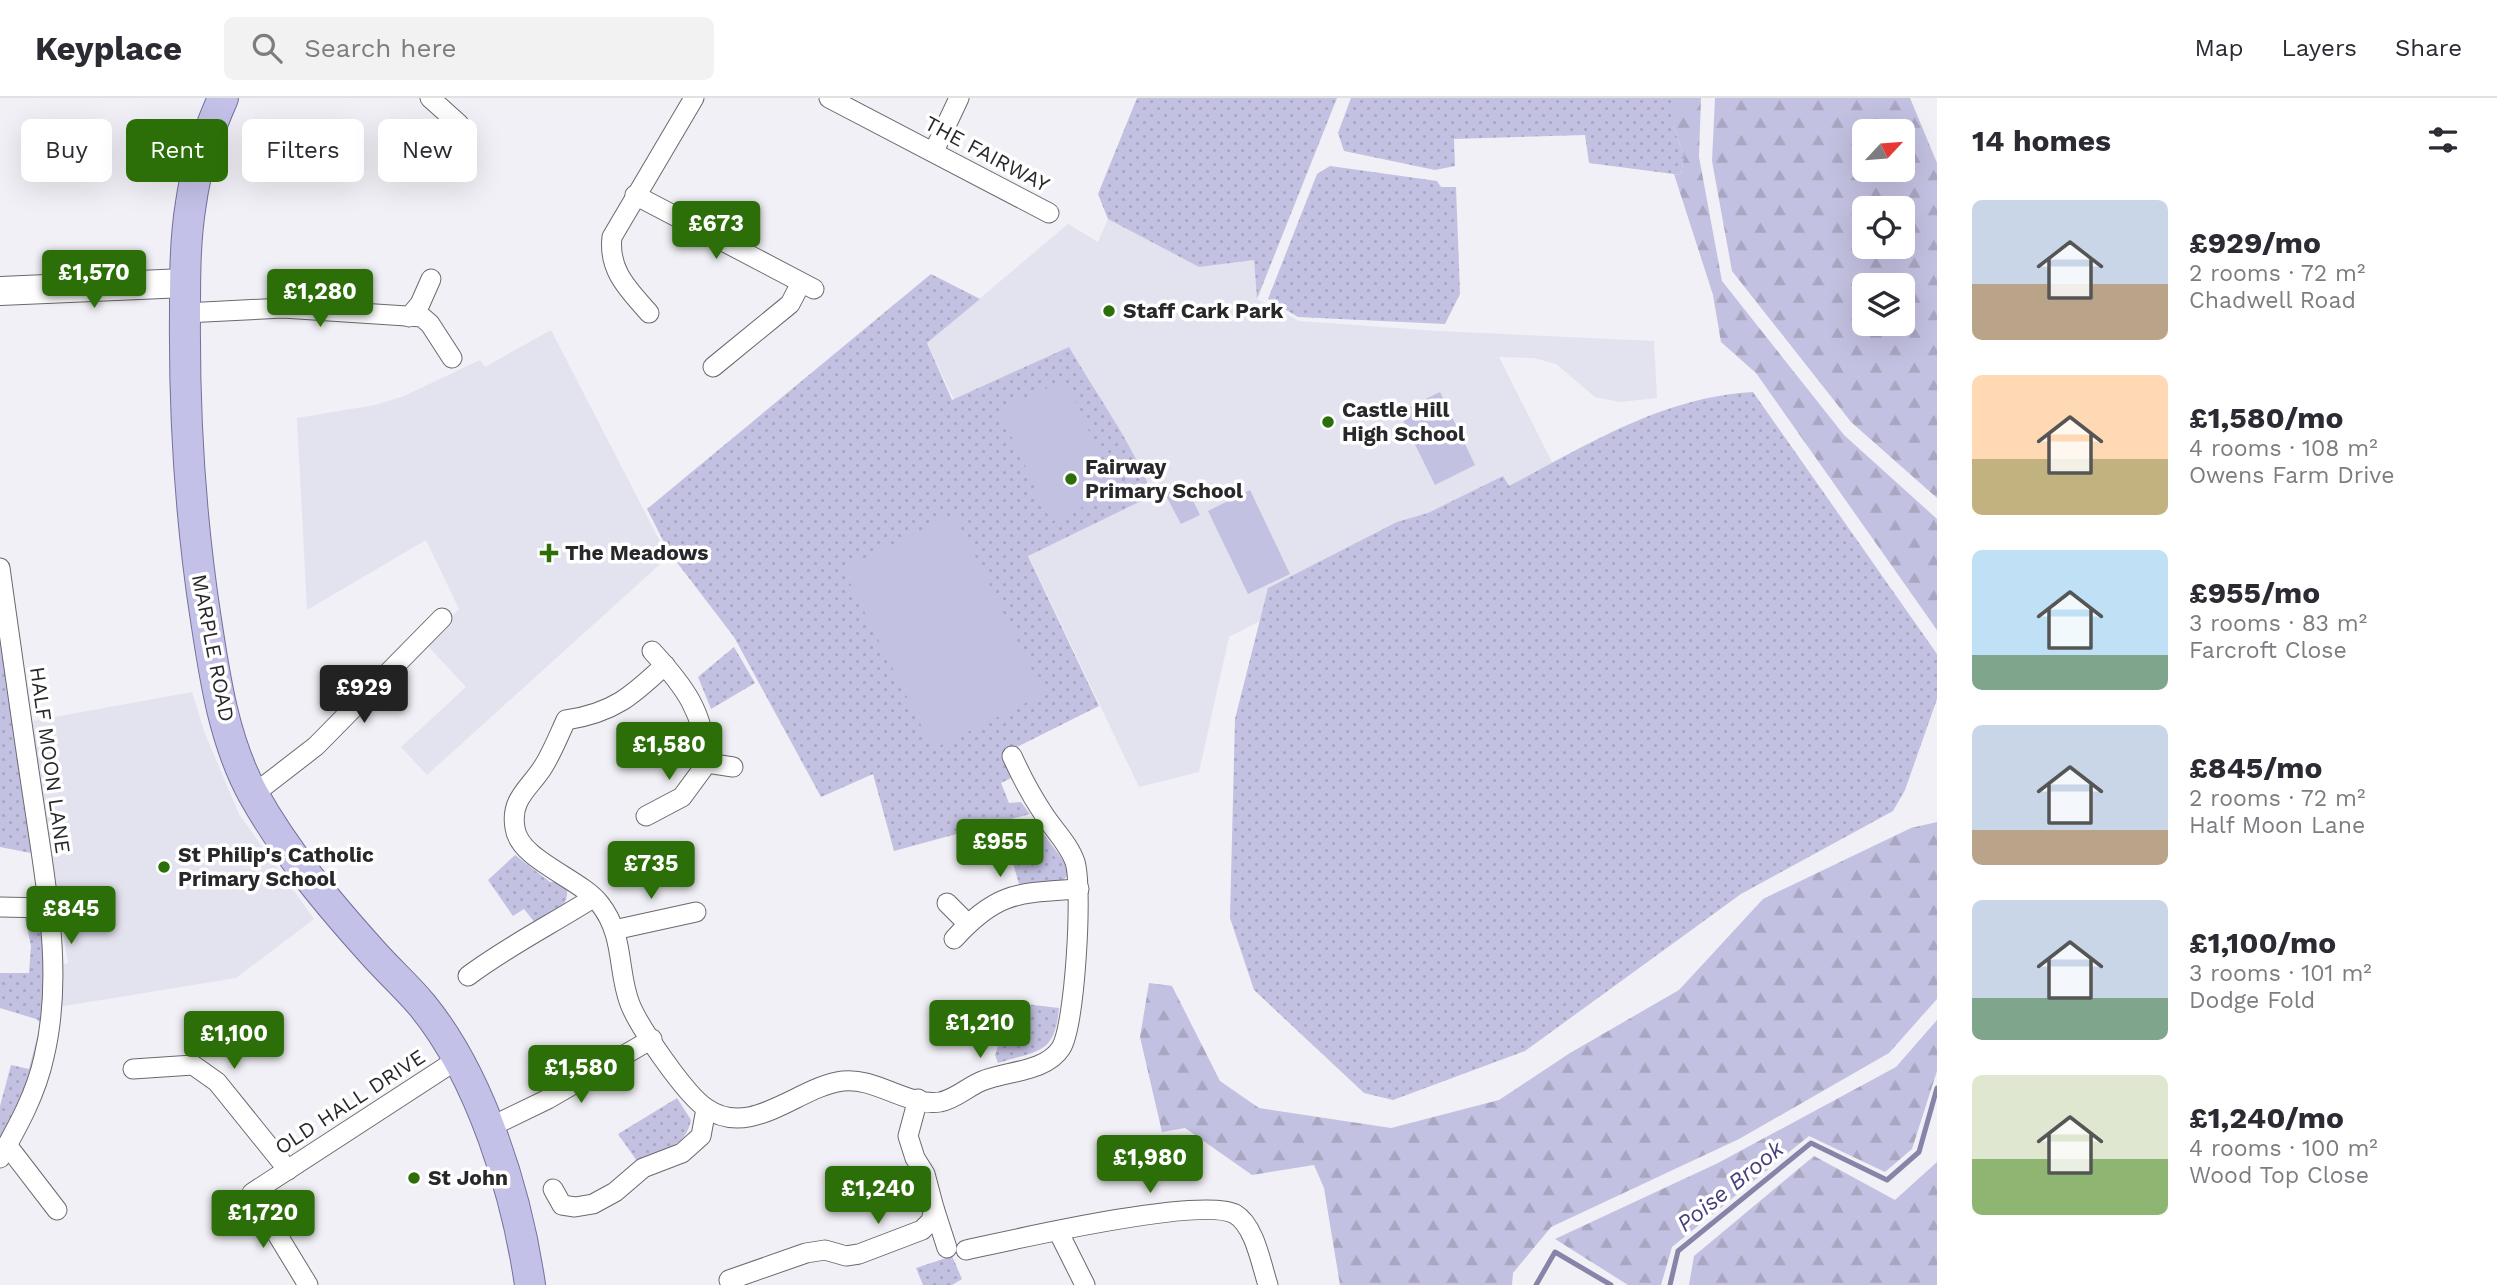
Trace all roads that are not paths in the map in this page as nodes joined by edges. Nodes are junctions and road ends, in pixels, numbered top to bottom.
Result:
1 (223, 98) edge
2 (430, 98) edge
3 (694, 98) edge
4 (829, 98) edge
5 (959, 98) edge
6 (453, 119) edge
7 (934, 151) junction
8 (635, 195) junction
9 (1049, 213) dead end
10 (431, 279) dead end
11 (185, 283) junction
12 (0, 291) edge
13 (185, 313) junction
14 (649, 313) dead end
15 (410, 317) junction
16 (452, 358) dead end
17 (726, 361) dead end
18 (0, 568) edge
19 (442, 618) dead end
20 (1012, 756) dead end
21 (707, 763) junction
22 (733, 767) dead end
23 (254, 794) junction
24 (646, 816) dead end
25 (1079, 889) junction
26 (593, 898) junction
27 (947, 903) dead end
28 (0, 907) edge
29 (49, 908) junction
30 (696, 912) dead end
31 (968, 924) junction
32 (614, 930) junction
33 (954, 939) dead end
34 (468, 976) dead end
35 (652, 1039) junction
36 (458, 1059) junction
37 (133, 1069) dead end
38 (918, 1099) junction
39 (706, 1109) junction
40 (488, 1128) junction
41 (4, 1152) edge
42 (288, 1170) junction
43 (553, 1189) dead end
44 (934, 1208) junction
45 (57, 1210) dead end
46 (1058, 1231) junction
47 (729, 1280) dead end
48 (309, 1285) edge
49 (530, 1285) edge
50 (1085, 1285) edge
51 (1268, 1285) edge

1 - 11 main road, MARPLE ROAD
2 - 6 street
3 - 8 street
4 - 7 street, THE FAIRWAY
5 - 7 street
7 - 9 street, THE FAIRWAY
8 - 14 street
8 - 17 street
10 - 15 street
11 - 12 street
11 - 13 main road, MARPLE ROAD
13 - 15 street
13 - 23 main road, MARPLE ROAD
15 - 16 street
18 - 29 street, HALF MOON LANE
19 - 23 street
20 - 25 street
21 - 22 street
21 - 24 street
21 - 26 street
23 - 36 main road, MARPLE ROAD
25 - 31 street
25 - 38 street
26 - 32 street
26 - 34 street
27 - 31 street
28 - 29 street
29 - 41 street, HALF MOON LANE
30 - 32 street
31 - 33 street
32 - 35 street
35 - 39 street
35 - 40 street
36 - 40 main road, MARPLE ROAD
36 - 42 street, OLD HALL DRIVE
37 - 42 street
38 - 39 street
38 - 44 street
39 - 43 street
40 - 49 main road, MARPLE ROAD
41 - 45 street
42 - 48 street, OLD HALL DRIVE
44 - 46 street
44 - 47 street
46 - 50 street
46 - 51 street

